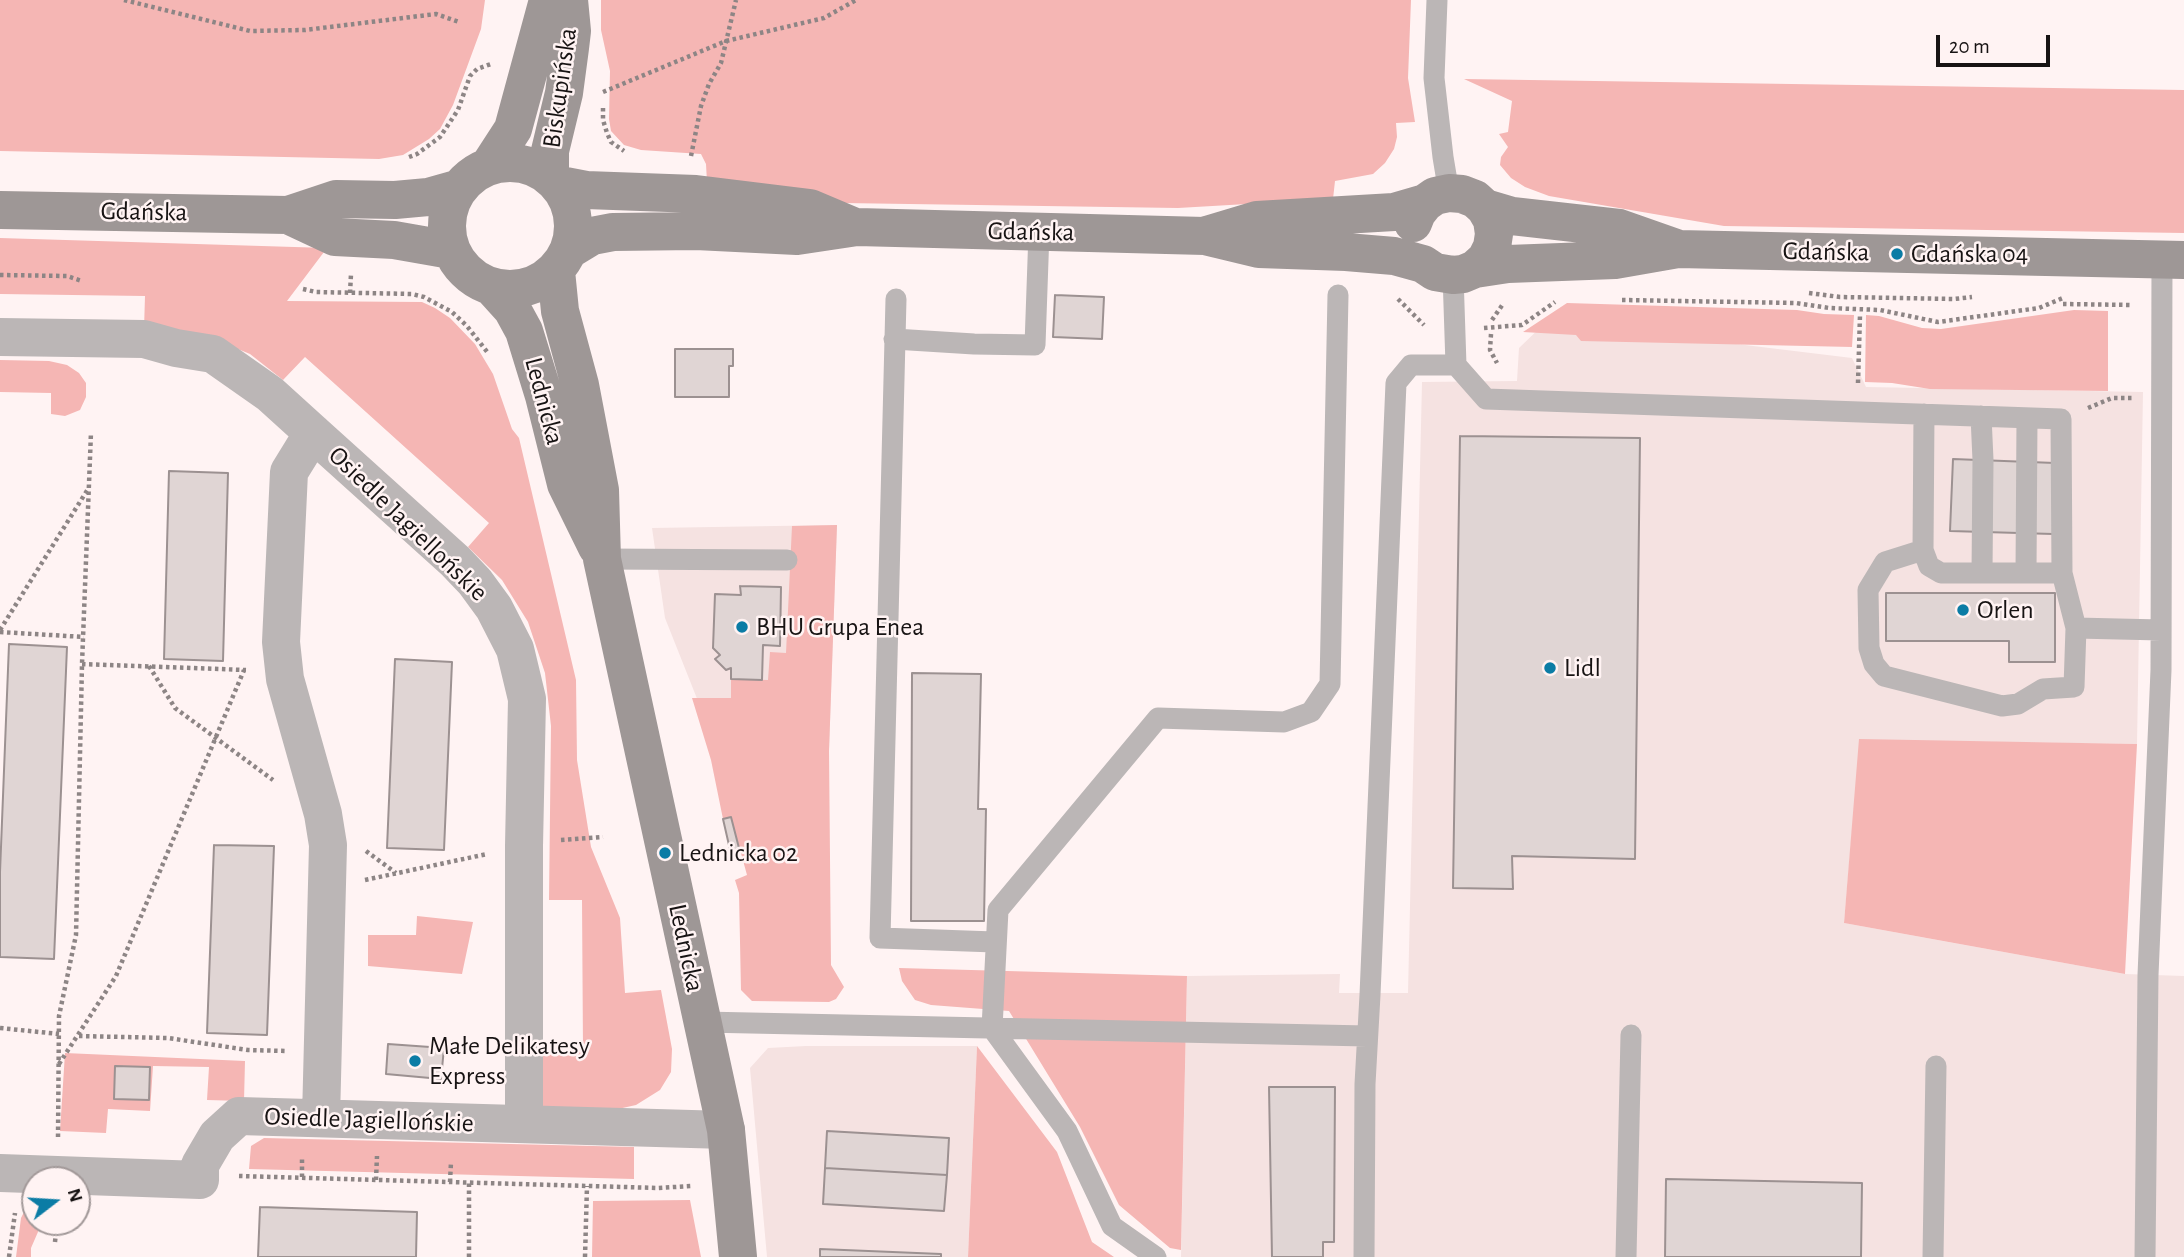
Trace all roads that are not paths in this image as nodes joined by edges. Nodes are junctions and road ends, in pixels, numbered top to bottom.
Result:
1 (548, 0) edge
2 (569, 0) edge
3 (1437, 0) edge
4 (475, 177) junction
5 (555, 181) junction
6 (1437, 198) junction
7 (1485, 208) junction
8 (0, 209) edge
9 (288, 215) junction
10 (857, 228) junction
11 (1039, 233) junction
12 (1205, 236) junction
13 (1678, 249) junction
14 (451, 250) junction
15 (2173, 259) edge
16 (563, 261) junction
17 (1451, 269) junction
18 (493, 288) junction
19 (1338, 295) dead end
20 (896, 299) dead end
21 (0, 337) edge
22 (894, 339) junction
23 (1456, 365) junction
24 (1924, 414) junction
25 (1981, 416) junction
26 (2027, 418) junction
27 (313, 433) junction
28 (1923, 550) junction
29 (602, 559) junction
30 (788, 560) dead end
31 (1982, 573) junction
32 (2026, 573) junction
33 (2062, 573) junction
34 (2076, 628) junction
35 (2161, 629) junction
36 (995, 942) junction
37 (703, 1022) junction
38 (992, 1028) junction
39 (1631, 1035) dead end
40 (1367, 1036) junction
41 (1936, 1066) dead end
42 (321, 1118) junction
43 (524, 1124) junction
44 (726, 1130) junction
45 (0, 1173) edge
46 (738, 1257) edge
47 (1156, 1257) edge
48 (1364, 1257) edge
49 (1626, 1257) edge
50 (1933, 1257) edge
51 (2145, 1257) edge

1 - 4 street, Biskupińska
2 - 5 street, Biskupińska
3 - 6 lane
4 - 5 street
4 - 9 street, Gdańska
4 - 14 street
5 - 10 street, Gdańska
5 - 16 street
6 - 7 street, Gdańska
6 - 12 street, Gdańska
6 - 17 street
7 - 13 street, Gdańska
7 - 17 street
8 - 9 street, Gdańska
9 - 14 street, Gdańska
10 - 11 street, Gdańska
10 - 16 street, Gdańska
11 - 12 street, Gdańska
11 - 22 lane
12 - 17 street, Gdańska
13 - 15 street, Gdańska
13 - 17 street, Gdańska
14 - 18 street
15 - 35 lane
16 - 18 street
16 - 29 street, Lednicka
17 - 23 lane
18 - 29 street, Lednicka
19 - 36 lane
20 - 22 lane
21 - 27 street, Osiedle Jagiellońskie
22 - 36 lane
23 - 24 lane
23 - 40 lane
24 - 25 lane
24 - 28 lane
25 - 26 lane
25 - 31 lane
26 - 32 lane
26 - 33 lane
27 - 42 street
27 - 43 street, Osiedle Jagiellońskie
28 - 31 lane
28 - 34 lane
29 - 30 lane
29 - 37 street, Lednicka
31 - 32 lane
32 - 33 lane
33 - 34 lane
34 - 35 lane
35 - 51 lane
36 - 38 lane
37 - 38 lane
37 - 44 street, Lednicka
38 - 40 lane
38 - 47 lane
39 - 49 lane
40 - 48 lane
41 - 50 lane
42 - 43 street, Osiedle Jagiellońskie
42 - 45 street, Osiedle Jagiellońskie
43 - 44 street, Osiedle Jagiellońskie
44 - 46 street, Lednicka

